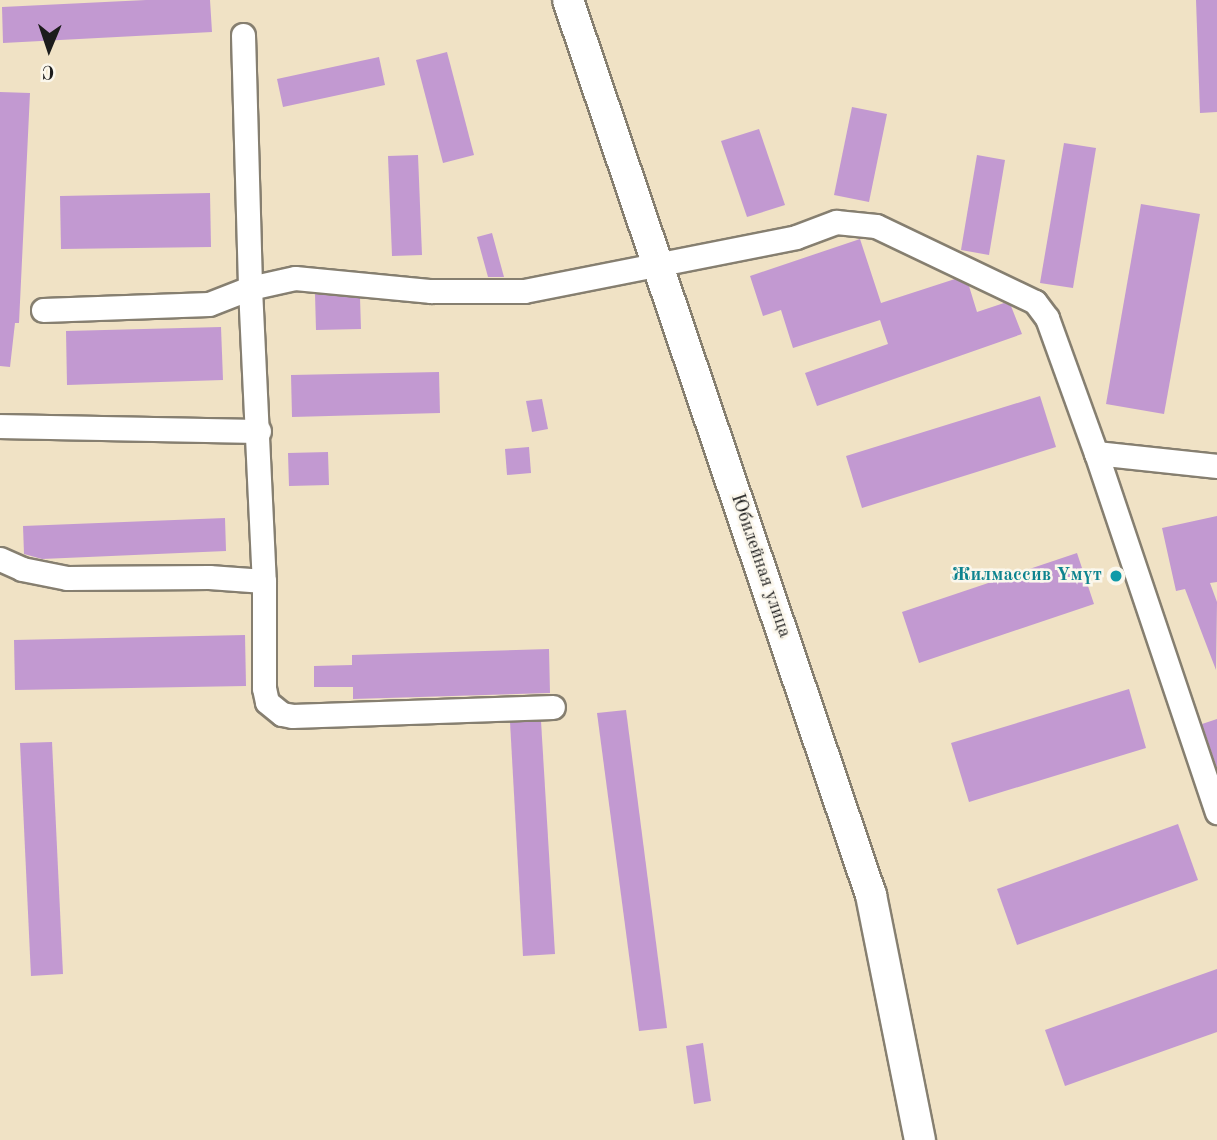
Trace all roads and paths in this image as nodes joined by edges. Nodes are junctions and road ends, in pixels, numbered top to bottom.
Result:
1 (568, 0) edge
2 (243, 35) dead end
3 (659, 263) junction
4 (250, 288) junction
5 (43, 310) dead end
6 (0, 426) edge
7 (259, 431) junction
8 (1097, 453) junction
9 (1217, 466) edge
10 (0, 558) edge
11 (264, 581) junction
12 (553, 706) dead end
13 (1217, 812) edge
14 (920, 1140) edge

1 - 3 main road, Юбилейная улица
2 - 4 street
3 - 4 street
3 - 8 street
3 - 14 main road, Юбилейная улица
4 - 5 street
4 - 7 street
6 - 7 street
7 - 11 street
8 - 9 street
8 - 13 street
10 - 11 street
11 - 12 street

